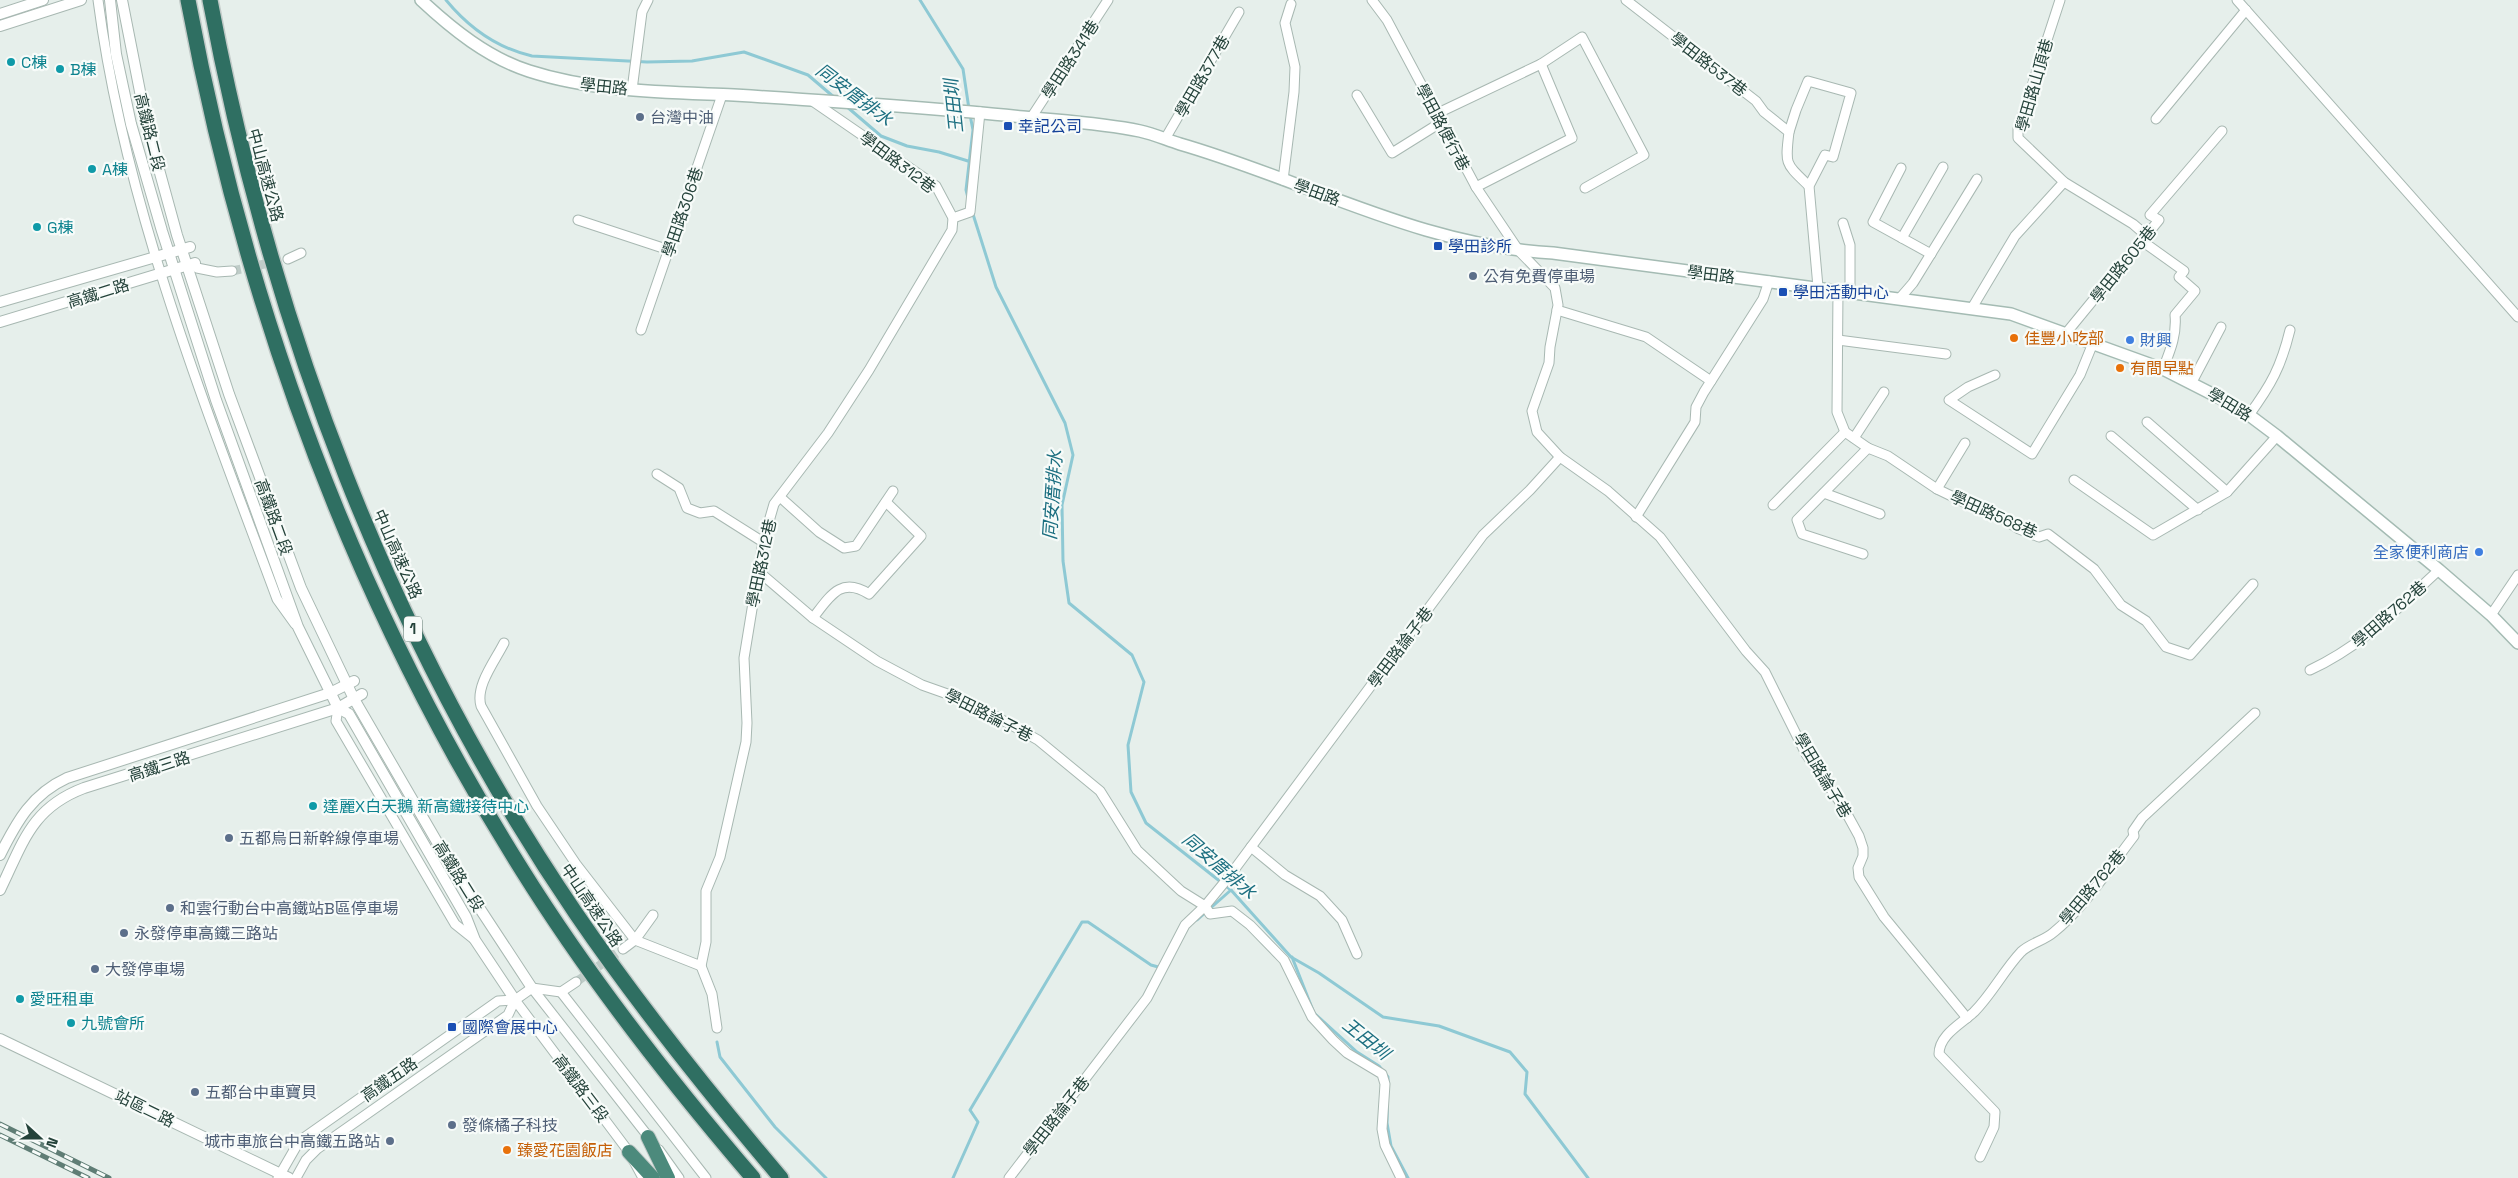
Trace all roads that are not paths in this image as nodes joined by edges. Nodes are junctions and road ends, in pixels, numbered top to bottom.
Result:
1 (44, 0) edge
2 (81, 0) edge
3 (98, 0) edge
4 (110, 0) edge
5 (122, 0) edge
6 (188, 0) edge
7 (210, 0) edge
8 (421, 0) edge
9 (648, 0) edge
10 (1108, 0) edge
11 (1372, 0) edge
12 (1626, 0) edge
13 (2060, 0) edge
14 (2238, 0) edge
15 (1291, 4) dead end
16 (2246, 10) junction
17 (1239, 12) dead end
18 (0, 14) edge
19 (0, 26) edge
20 (1541, 64) junction
21 (632, 90) junction
22 (722, 95) junction
23 (1357, 95) dead end
24 (811, 100) junction
25 (980, 112) junction
26 (1436, 114) junction
27 (1031, 118) junction
28 (2156, 119) dead end
29 (1440, 124) junction
30 (2222, 131) dead end
31 (1789, 132) junction
32 (1165, 139) junction
33 (1901, 168) dead end
34 (1943, 168) dead end
35 (1283, 180) junction
36 (1978, 180) dead end
37 (2064, 182) junction
38 (1809, 186) junction
39 (1476, 187) junction
40 (1584, 188) dead end
41 (953, 218) junction
42 (578, 220) dead end
43 (1843, 223) dead end
44 (1902, 238) junction
45 (2144, 239) junction
46 (186, 248) junction
47 (669, 250) junction
48 (1519, 251) junction
49 (168, 252) junction
50 (301, 252) dead end
51 (1931, 254) junction
52 (157, 256) junction
53 (288, 259) tunnel mouth
54 (193, 266) junction
55 (174, 270) junction
56 (232, 271) tunnel mouth
57 (162, 274) junction
58 (1769, 281) junction
59 (1818, 287) junction
60 (1844, 290) junction
61 (1900, 298) junction
62 (0, 302) edge
63 (1972, 308) junction
64 (1557, 310) junction
65 (2518, 317) edge
66 (0, 322) edge
67 (2221, 327) dead end
68 (641, 330) dead end
69 (2290, 330) dead end
70 (2067, 332) junction
71 (1838, 340) junction
72 (2093, 342) junction
73 (1946, 354) dead end
74 (2163, 369) junction
75 (1995, 375) dead end
76 (1711, 381) junction
77 (2192, 382) junction
78 (1884, 392) dead end
79 (2250, 415) junction
80 (2147, 422) dead end
81 (1845, 432) junction
82 (2110, 436) dead end
83 (2277, 436) junction
84 (1854, 438) junction
85 (1965, 443) dead end
86 (1868, 448) junction
87 (1560, 457) junction
88 (657, 474) dead end
89 (2074, 480) dead end
90 (1937, 489) junction
91 (893, 491) dead end
92 (2227, 492) junction
93 (1824, 493) junction
94 (780, 498) junction
95 (886, 502) junction
96 (1773, 505) dead end
97 (2198, 510) junction
98 (1880, 514) dead end
99 (1636, 517) junction
100 (763, 542) junction
101 (1863, 554) dead end
102 (2439, 570) junction
103 (758, 571) junction
104 (2518, 575) edge
105 (2253, 584) dead end
106 (2491, 615) junction
107 (813, 618) junction
108 (298, 627) junction
109 (504, 643) dead end
110 (2518, 643) edge
111 (2310, 670) dead end
112 (350, 683) junction
113 (330, 693) junction
114 (358, 697) junction
115 (338, 708) junction
116 (2255, 713) dead end
117 (1251, 847) junction
118 (0, 855) edge
119 (0, 890) edge
120 (1204, 906) junction
121 (653, 915) dead end
122 (636, 940) junction
123 (623, 949) tunnel mouth
124 (1357, 954) dead end
125 (701, 966) junction
126 (576, 982) tunnel mouth
127 (532, 988) junction
128 (562, 992) junction
129 (515, 1000) junction
130 (1967, 1018) junction
131 (717, 1028) dead end
132 (0, 1039) edge
133 (648, 1137) junction
134 (629, 1152) junction
135 (1980, 1157) dead end
136 (283, 1176) edge
137 (296, 1178) edge
138 (643, 1178) edge
139 (653, 1178) edge
140 (668, 1178) edge
141 (679, 1178) edge
142 (706, 1178) edge
143 (753, 1178) edge
144 (781, 1178) edge
145 (1009, 1178) edge
146 (1401, 1178) edge

1 - 18 street
2 - 19 street
3 - 52 street, 高鐵路二段
4 - 49 street, 高鐵路二段
5 - 46 street, 高鐵路二段
6 - 143 highway, 1
7 - 144 highway, 中山高速公路 / 1
8 - 21 main road, 學田路
9 - 21 street
10 - 27 street, 學田路341巷
11 - 26 street, 學田路便行巷
12 - 31 street, 學田路537巷
13 - 37 street, 學田路山頂巷
14 - 16 street
15 - 35 street
16 - 28 street
16 - 65 street
17 - 32 street, 學田路377巷
20 - 26 street
20 - 39 street
20 - 40 street
21 - 22 main road, 學田路
22 - 24 main road, 學田路
22 - 47 street, 學田路306巷
23 - 29 street
24 - 25 main road, 學田路
24 - 41 street, 學田路312巷
25 - 27 main road, 學田路
25 - 41 street
26 - 29 street, 學田路便行巷
27 - 32 main road, 學田路
29 - 39 street, 學田路便行巷
30 - 45 street, 學田路605巷
31 - 38 street
31 - 38 street
32 - 35 main road, 學田路
33 - 44 street
34 - 44 street
35 - 48 main road, 學田路
36 - 51 street
37 - 45 street, 學田路山頂巷
37 - 63 street
38 - 59 street
39 - 48 street, 學田路便行巷
41 - 94 street, 學田路312巷
42 - 47 street
43 - 60 street
44 - 51 street
45 - 70 street, 學田路605巷
45 - 74 street, 學田路山頂巷
46 - 49 street, 高鐵二路
46 - 54 street, 高鐵路二段
47 - 68 street, 學田路306巷
48 - 58 main road, 學田路
48 - 64 street, 學田路論子巷
49 - 52 street, 高鐵二路
49 - 55 street, 高鐵路二段
50 - 53 street
51 - 61 street
52 - 57 street, 高鐵路二段
52 - 62 street, 高鐵二路
54 - 55 street, 高鐵二路
54 - 56 street
54 - 112 street, 高鐵路二段
55 - 57 street, 高鐵二路
55 - 108 street, 高鐵路二段
57 - 66 street, 高鐵二路
57 - 108 street, 高鐵路二段
58 - 59 main road, 學田路
58 - 76 street
59 - 60 main road, 學田路
60 - 61 main road, 學田路
60 - 71 street
61 - 63 main road, 學田路
63 - 70 main road, 學田路
64 - 76 street
64 - 87 street, 學田路論子巷
67 - 77 street
69 - 79 street
70 - 72 main road, 學田路
71 - 73 street
71 - 81 street
72 - 74 main road, 學田路
72 - 75 street
74 - 77 main road, 學田路
76 - 99 street
77 - 79 main road, 學田路
78 - 84 street
79 - 83 main road, 學田路
80 - 92 street
81 - 84 street, 學田路568巷
81 - 96 street
82 - 97 street
83 - 92 street
83 - 102 main road, 學田路
84 - 86 street, 學田路568巷
85 - 90 street
86 - 90 street, 學田路568巷
86 - 93 street
87 - 99 street, 學田路論子巷
87 - 117 street, 學田路論子巷
88 - 100 street
89 - 97 street
90 - 105 street, 學田路568巷
91 - 95 street
92 - 97 street
93 - 98 street
93 - 101 street
94 - 95 street
94 - 100 street, 學田路312巷
95 - 107 street
99 - 130 street, 學田路論子巷
100 - 103 street, 學田路312巷
102 - 106 main road, 學田路
102 - 111 street, 學田路762巷
103 - 107 street, 學田路論子巷
103 - 125 street, 學田路312巷
104 - 106 street
106 - 110 main road, 學田路
107 - 120 street, 學田路論子巷
108 - 113 street, 高鐵路二段
109 - 122 street
112 - 113 street, 高鐵三路
112 - 114 street, 高鐵路二段
113 - 115 street, 高鐵路二段
113 - 118 street, 高鐵三路
114 - 115 street, 高鐵三路
114 - 127 street, 高鐵路二段
115 - 119 street, 高鐵三路
115 - 129 street, 高鐵路二段
116 - 130 street, 學田路762巷
117 - 120 street, 學田路論子巷
117 - 124 street
120 - 145 street, 學田路論子巷
120 - 146 street, 學田路論子巷
121 - 122 street
122 - 123 street
122 - 125 street
125 - 131 street
126 - 128 street
127 - 128 street
127 - 129 street, 高鐵五路
127 - 133 street, 高鐵路三段
128 - 142 street
129 - 134 street, 高鐵路三段
129 - 136 street, 高鐵五路
129 - 137 street, 高鐵五路
130 - 135 street, 學田路762巷
132 - 136 street, 站區二路
133 - 140 highway
133 - 141 street, 高鐵路三段
134 - 138 street, 高鐵路三段
134 - 139 highway

